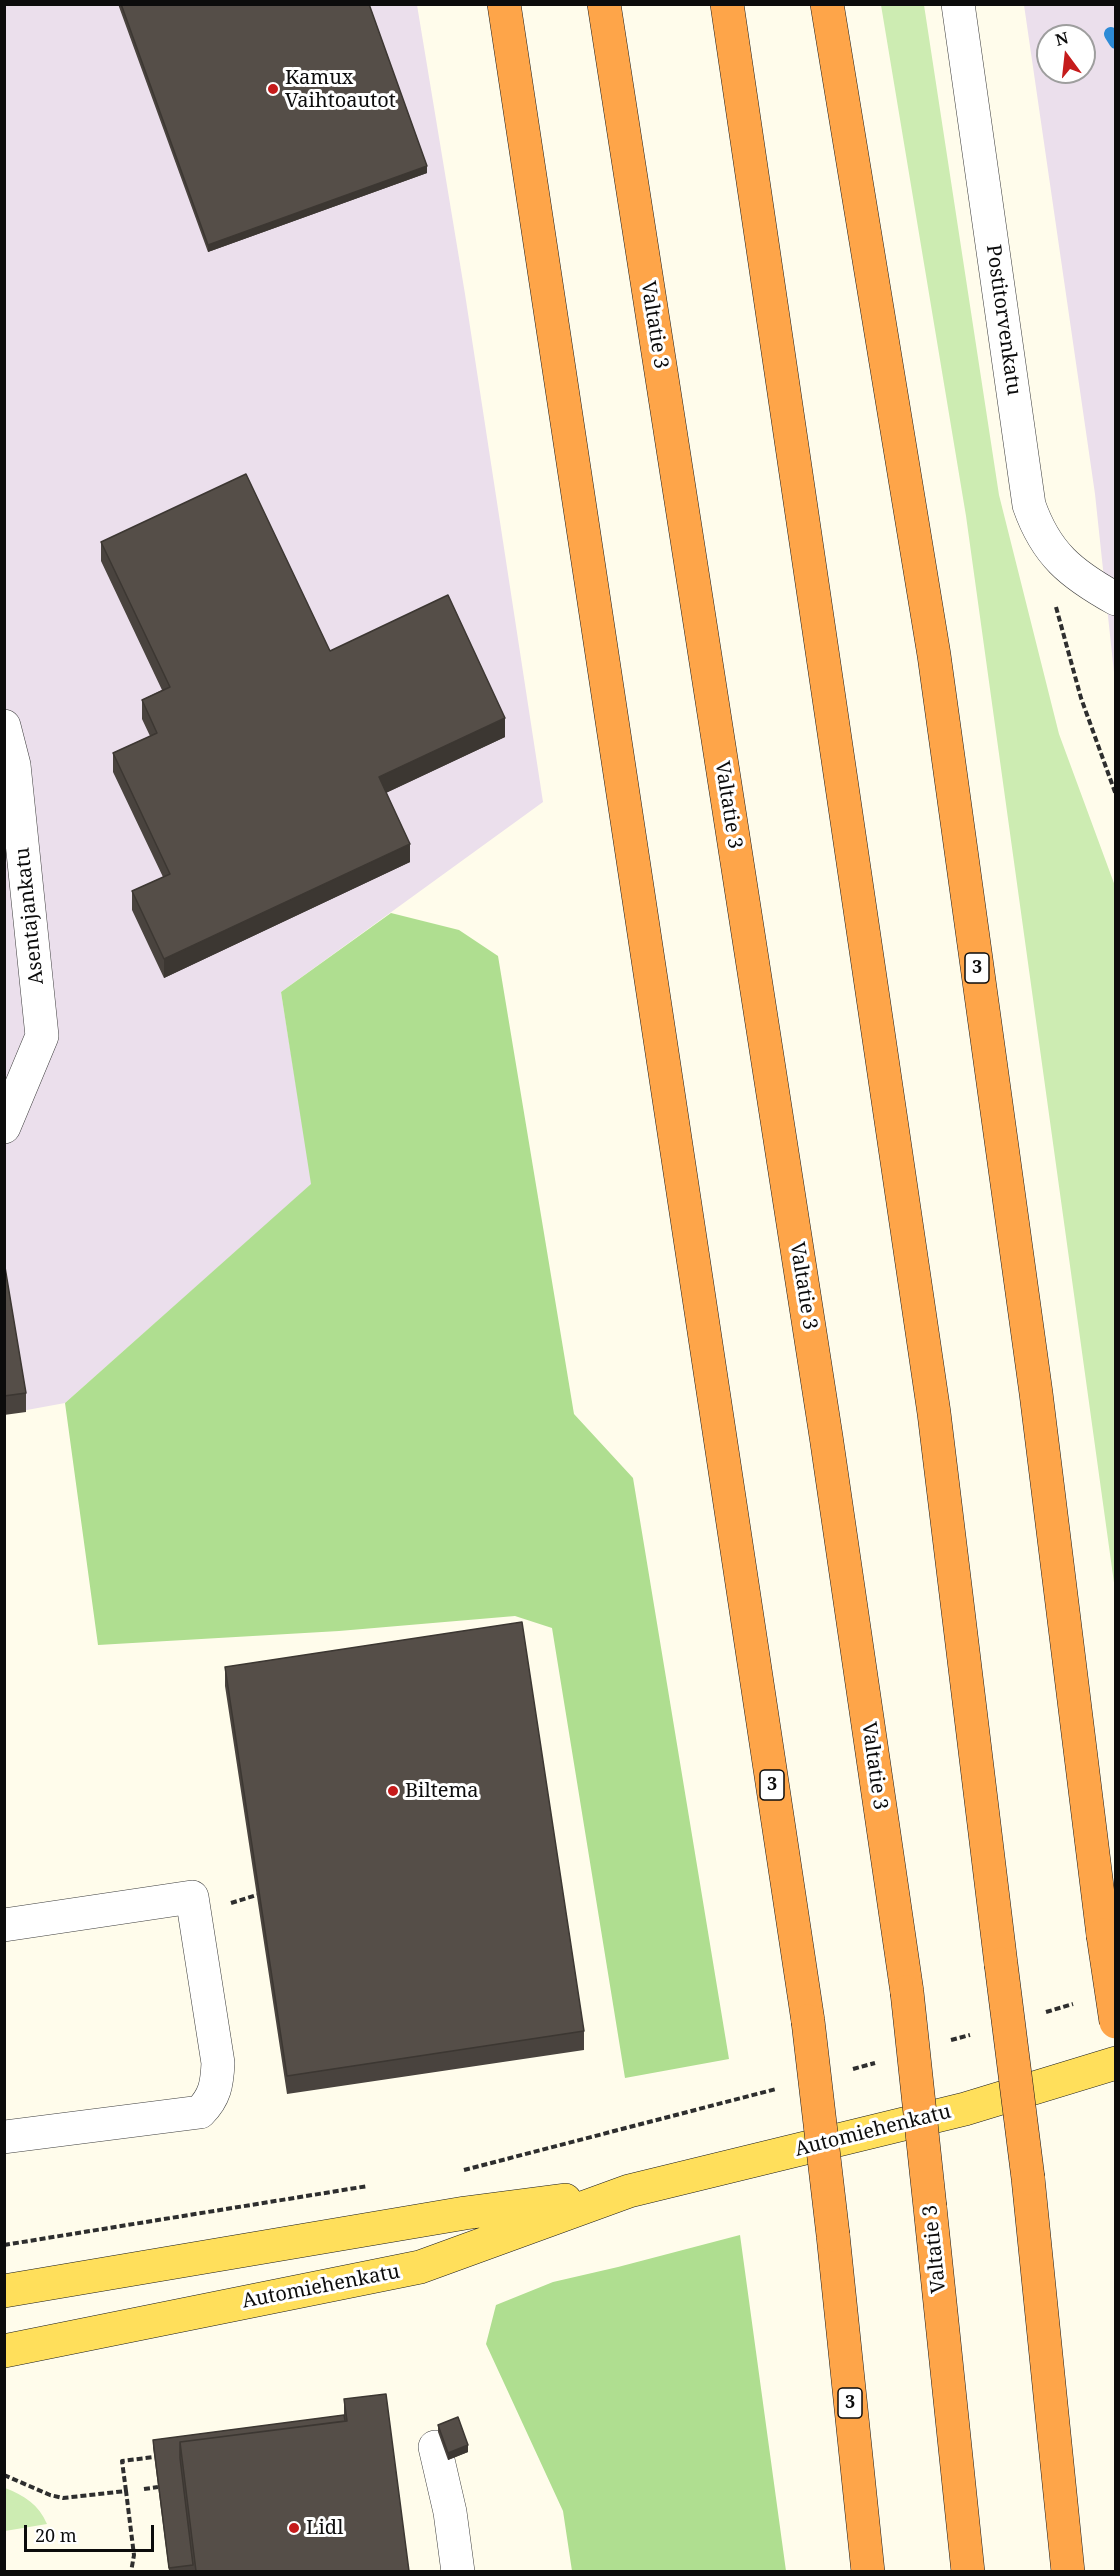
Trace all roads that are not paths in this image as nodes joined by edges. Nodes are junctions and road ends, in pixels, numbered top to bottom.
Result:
1 (488, 4) edge
2 (504, 4) edge
3 (604, 4) edge
4 (728, 4) edge
5 (827, 4) edge
6 (958, 4) edge
7 (511, 57) junction
8 (1116, 599) edge
9 (4, 726) edge
10 (4, 1127) edge
11 (4, 1925) edge
12 (1116, 2022) edge
13 (1116, 2063) edge
14 (4, 2137) edge
15 (629, 2191) junction
16 (4, 2291) edge
17 (4, 2351) edge
18 (435, 2447) dead end
19 (458, 2571) edge
20 (868, 2571) edge
21 (968, 2571) edge
22 (1068, 2571) edge

1 - 7 highway
2 - 7 highway, 3
3 - 21 highway, Valtatie 3, bridge
4 - 22 highway, bridge
5 - 12 highway, 3, bridge
6 - 8 street, Postitorvenkatu
7 - 20 highway, 3, bridge
9 - 10 street, Asentajankatu
11 - 14 street
13 - 15 main road, Automiehenkatu
15 - 16 main road, Automiehenkatu
15 - 17 main road, Automiehenkatu
18 - 19 street

